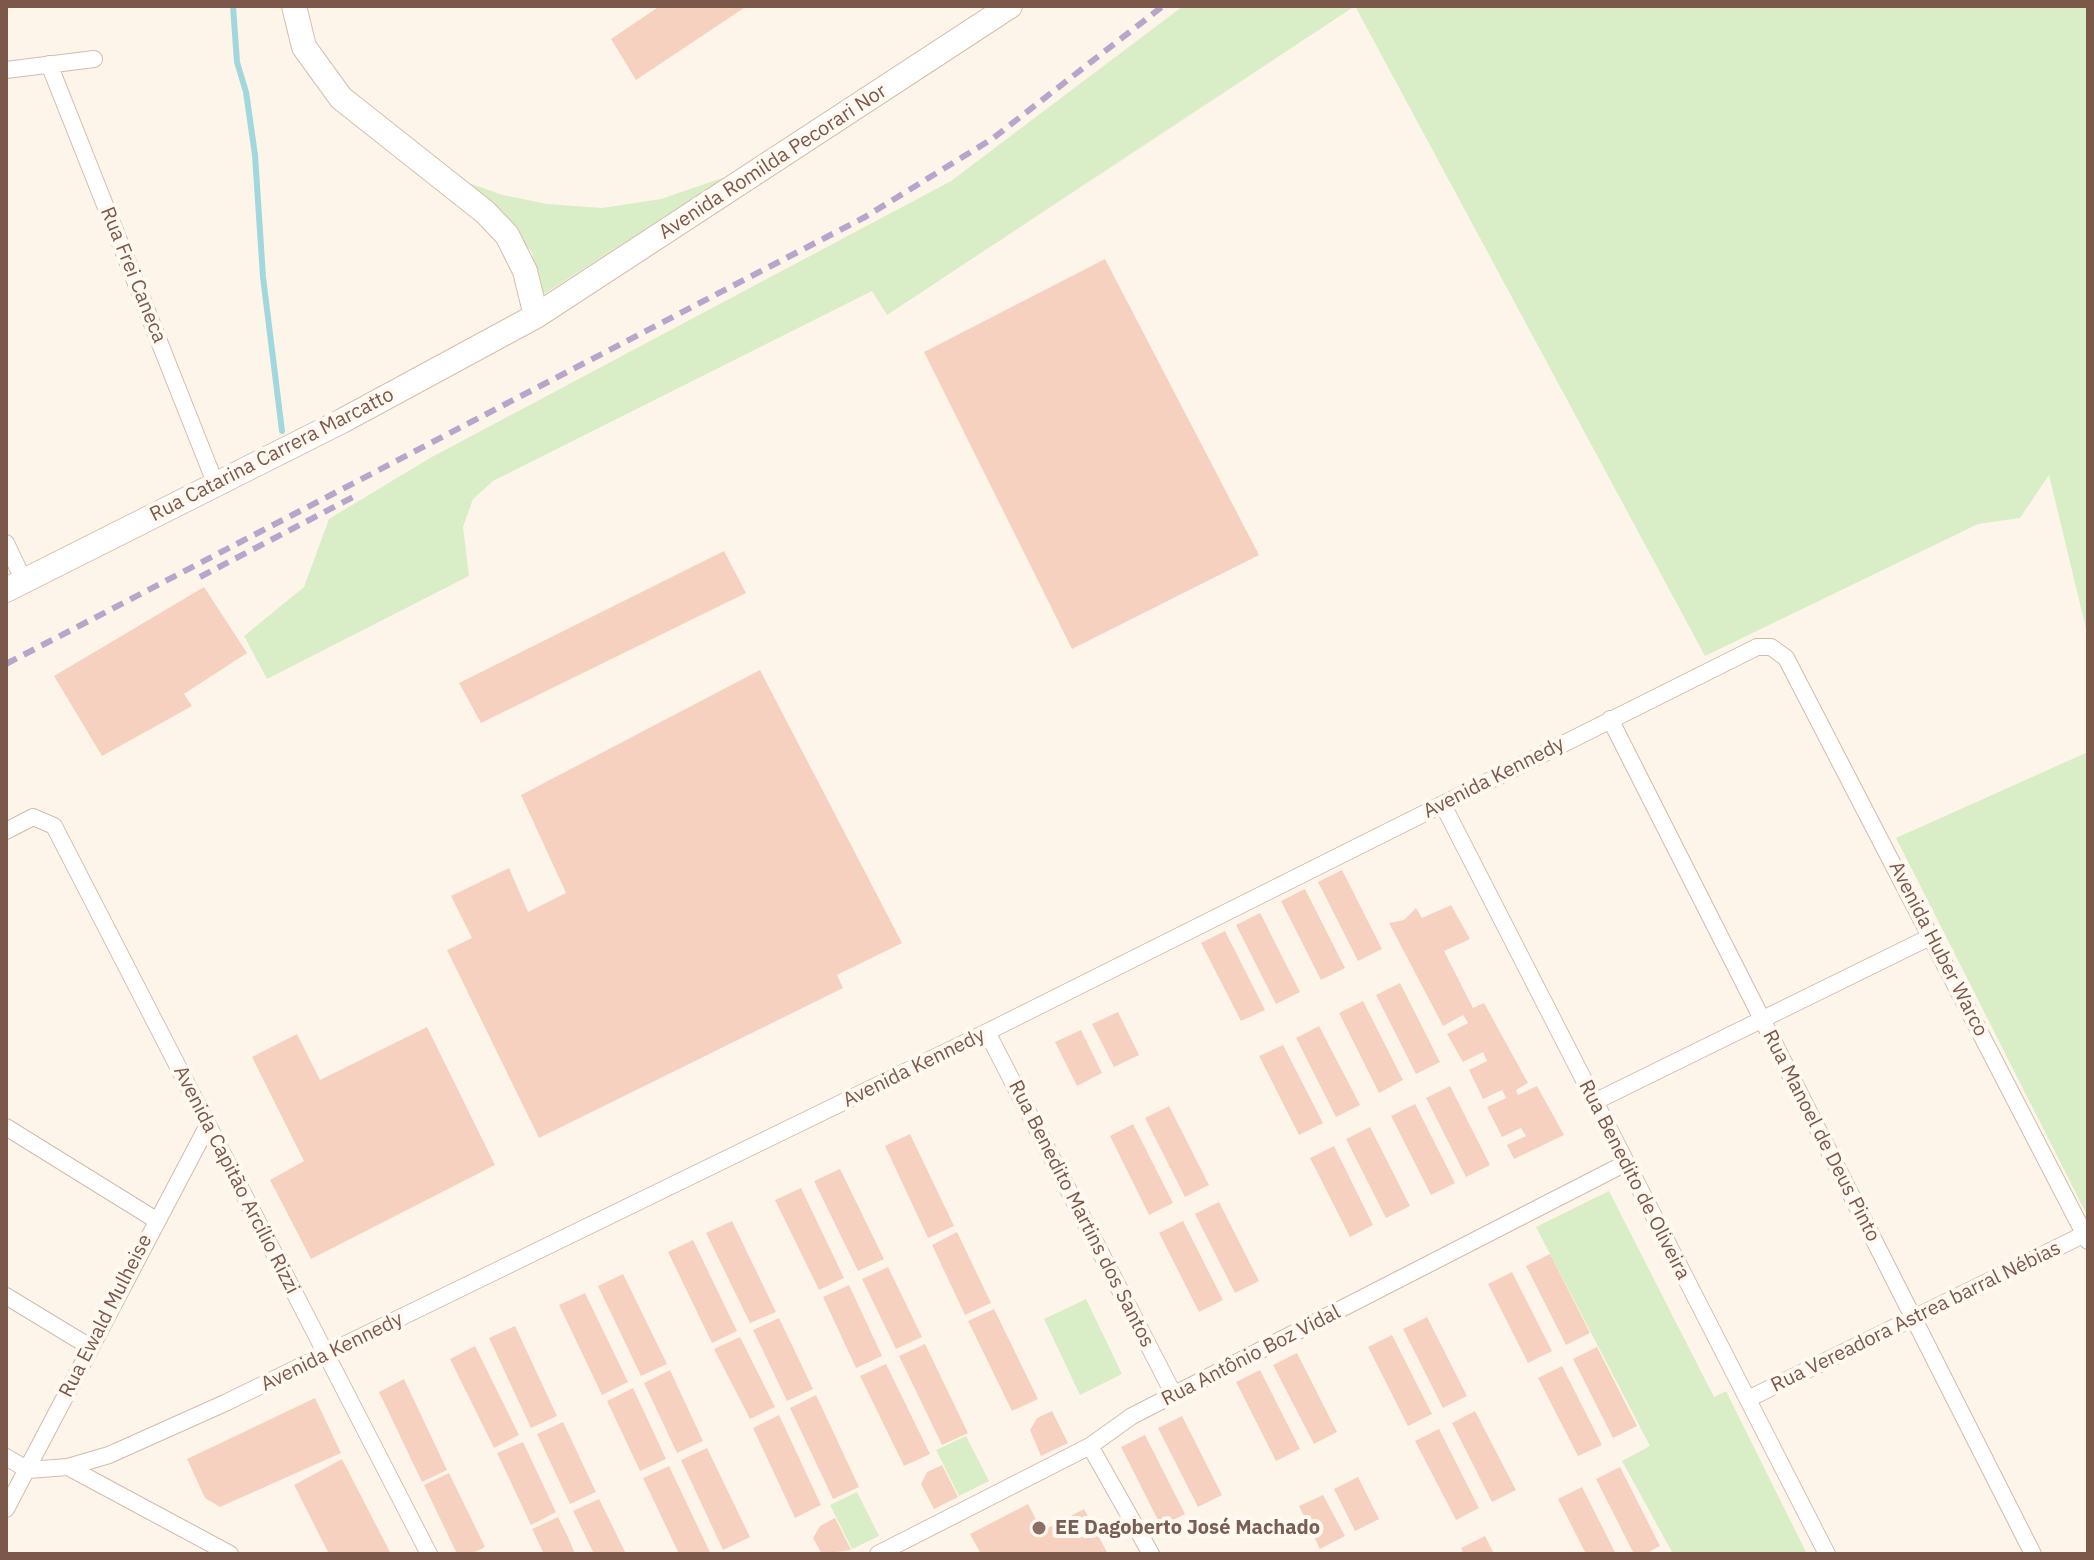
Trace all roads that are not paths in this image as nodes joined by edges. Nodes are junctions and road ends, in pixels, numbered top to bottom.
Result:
1 (294, 6) edge
2 (1010, 6) edge
3 (94, 59) dead end
4 (49, 64) junction
5 (6, 70) edge
6 (536, 316) junction
7 (216, 485) junction
8 (6, 543) edge
9 (15, 585) edge
10 (1786, 658) joint
11 (1610, 719) junction
12 (1443, 805) junction
13 (6, 831) edge
14 (1932, 936) junction
15 (1762, 1018) junction
16 (987, 1032) junction
17 (1594, 1102) junction
18 (208, 1125) junction
19 (6, 1127) edge
20 (1626, 1163) junction
21 (156, 1220) junction
22 (2086, 1238) edge
23 (6, 1296) edge
24 (1912, 1319) junction
25 (90, 1347) junction
26 (326, 1354) junction
27 (1174, 1395) junction
28 (1748, 1399) junction
29 (1090, 1446) junction
30 (6, 1457) edge
31 (68, 1467) junction
32 (28, 1470) junction
33 (6, 1509) edge
34 (230, 1554) edge
35 (429, 1554) edge
36 (878, 1554) edge
37 (1151, 1554) edge
38 (1827, 1554) edge
39 (2033, 1554) edge

1 - 6 street
2 - 6 street, Avenida Romilda Pecorari Nor
3 - 4 street
4 - 5 street
4 - 7 street, Rua Frei Caneca
6 - 7 street, Rua Catarina Carrera Marcatto
7 - 9 street, Rua Catarina Carrera Marcatto
8 - 9 street
10 - 11 street, Avenida Kennedy
10 - 14 street, Avenida Huber Warco
11 - 12 street, Avenida Kennedy
11 - 15 street, Rua Manoel de Deus Pinto
12 - 16 street, Avenida Kennedy
12 - 17 street, Rua Benedito de Oliveira
13 - 18 street, Avenida Capitão Arcílio Rizzi
14 - 15 street
14 - 22 street, Avenida Huber Warco
15 - 17 street
15 - 24 street, Rua Manoel de Deus Pinto
16 - 26 street, Avenida Kennedy
16 - 27 street, Rua Benedito Martins dos Santos
17 - 20 street, Rua Benedito de Oliveira
18 - 21 street, Rua Ewald Mulheise
18 - 26 street, Avenida Capitão Arcílio Rizzi
19 - 21 street
20 - 27 street, Rua Antônio Boz Vidal
20 - 28 street, Rua Benedito de Oliveira
21 - 25 street, Rua Ewald Mulheise
22 - 24 street, Rua Vereadora Astrea barral Nébias
23 - 25 street
24 - 28 street, Rua Vereadora Astrea barral Nébias
24 - 39 street, Rua Manoel de Deus Pinto
25 - 32 street, Rua Ewald Mulheise
26 - 31 street, Avenida Kennedy
26 - 35 street, Avenida Capitão Arcílio Rizzi
27 - 29 street, Rua Antônio Boz Vidal
28 - 38 street, Rua Benedito de Oliveira
29 - 36 street, Rua Antônio Boz Vidal
29 - 37 street
30 - 32 street
31 - 32 street, Avenida Kennedy
31 - 34 street
32 - 33 street, Rua Ewald Mulheise

